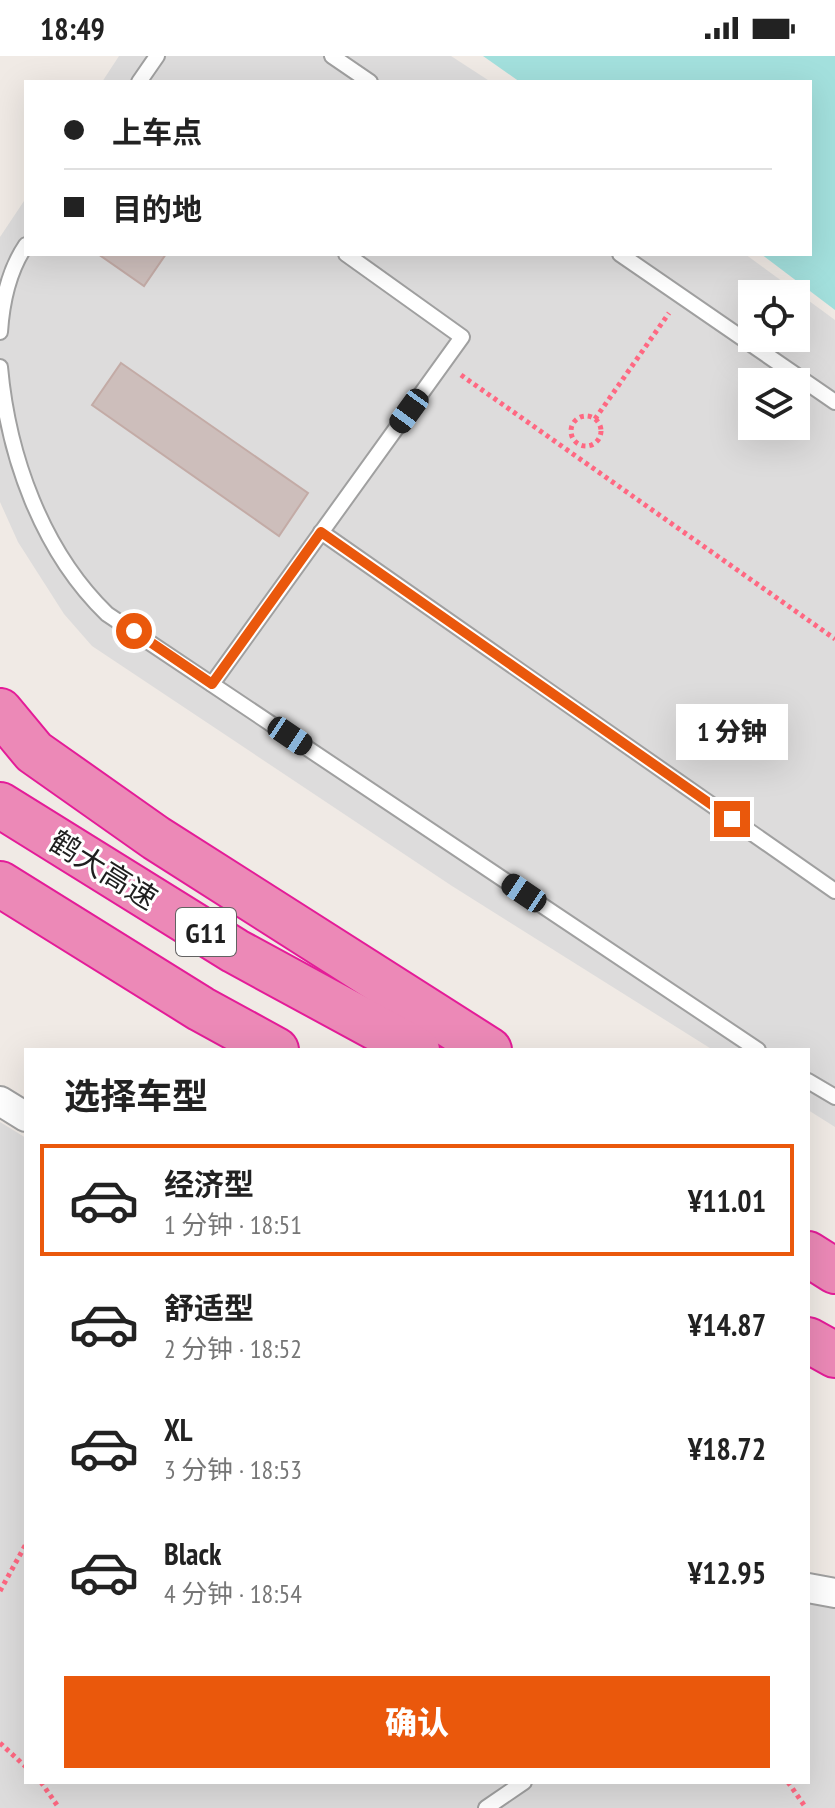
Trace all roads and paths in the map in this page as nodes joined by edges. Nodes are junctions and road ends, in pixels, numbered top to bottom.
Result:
1 (157, 56) edge
2 (332, 56) edge
3 (140, 80) edge
4 (367, 80) edge
5 (24, 248) edge
6 (349, 256) edge
7 (623, 256) edge
8 (681, 296) junction
9 (0, 332) edge
10 (444, 363) junction
11 (0, 367) edge
12 (835, 402) edge
13 (595, 419) junction
14 (578, 444) junction
15 (572, 453) junction
16 (321, 532) junction
17 (835, 639) edge
18 (212, 684) junction
19 (0, 711) edge
20 (0, 805) edge
21 (0, 884) edge
22 (835, 891) edge
23 (272, 1048) edge
24 (413, 1048) edge
25 (486, 1048) edge
26 (755, 1048) edge
27 (810, 1082) edge
28 (835, 1097) edge
29 (0, 1101) edge
30 (24, 1116) edge
31 (810, 1255) edge
32 (810, 1265) edge
33 (835, 1271) edge
34 (835, 1278) edge
35 (810, 1341) edge
36 (835, 1355) edge
37 (24, 1548) edge
38 (810, 1588) edge
39 (0, 1591) edge
40 (835, 1593) edge
41 (0, 1743) edge
42 (24, 1765) edge
43 (42, 1784) edge
44 (521, 1784) edge
45 (789, 1784) edge
46 (59, 1808) edge
47 (486, 1808) edge
48 (806, 1808) edge

1 - 3 lane
2 - 4 lane
5 - 9 lane
6 - 10 lane
7 - 8 lane
8 - 12 lane
8 - 13 path
10 - 15 path
10 - 16 lane
11 - 18 lane
13 - 14 path
13 - 14 path
14 - 15 path
15 - 17 path
16 - 18 lane
16 - 22 lane
18 - 26 lane
19 - 25 highway
20 - 24 highway, 鹤大高速 / G11
21 - 23 highway, G11
27 - 28 lane
29 - 30 street
31 - 33 highway
32 - 34 highway
35 - 36 highway
37 - 39 path
38 - 40 street
41 - 42 path
43 - 46 path
44 - 47 lane
45 - 48 path

